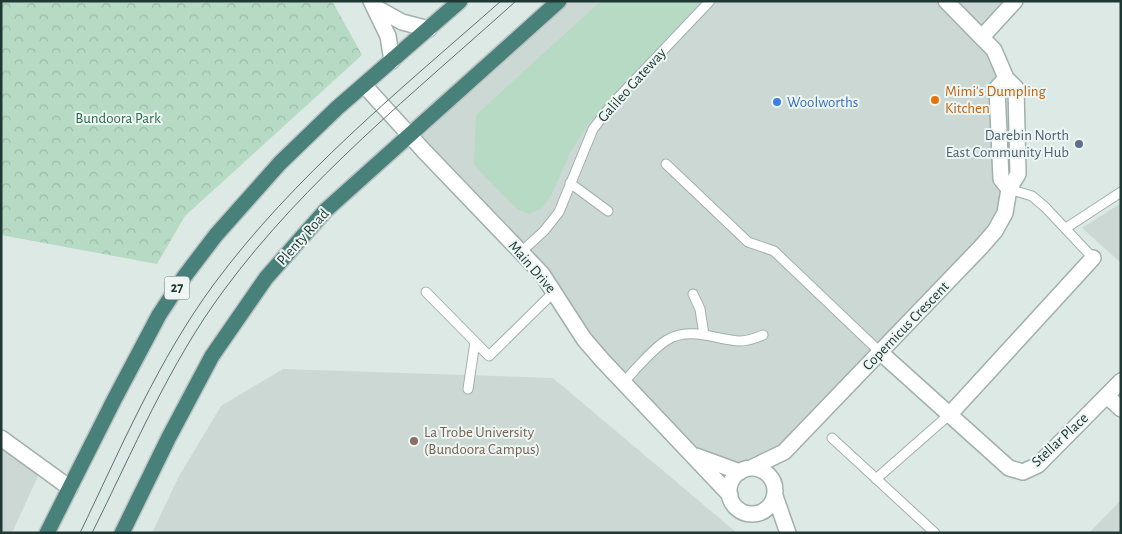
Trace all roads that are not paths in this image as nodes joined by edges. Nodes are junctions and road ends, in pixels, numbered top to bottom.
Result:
1 (460, 1) edge
2 (559, 1) edge
3 (710, 1) edge
4 (946, 1) edge
5 (1015, 1) edge
6 (373, 4) edge
7 (429, 28) junction
8 (982, 36) junction
9 (392, 61) junction
10 (364, 85) junction
11 (408, 134) junction
12 (666, 164) dead end
13 (570, 183) junction
14 (1009, 189) junction
15 (1121, 192) edge
16 (608, 211) dead end
17 (1066, 228) junction
18 (521, 252) junction
19 (1093, 258) joint
20 (555, 291) junction
21 (426, 292) dead end
22 (693, 294) dead end
23 (704, 335) junction
24 (763, 335) dead end
25 (475, 342) junction
26 (881, 353) junction
27 (1121, 381) edge
28 (623, 384) junction
29 (468, 389) dead end
30 (1107, 396) junction
31 (1121, 409) edge
32 (950, 414) junction
33 (1, 438) edge
34 (832, 438) dead end
35 (784, 452) junction
36 (692, 455) junction
37 (745, 470) junction
38 (876, 479) junction
39 (70, 488) junction
40 (774, 489) junction
41 (730, 494) junction
42 (758, 514) junction
43 (48, 533) edge
44 (122, 533) edge
45 (787, 533) edge
46 (935, 533) edge

1 - 7 highway, 27
2 - 11 highway, Plenty Road
3 - 13 lane, Galileo Gateway
4 - 8 street
5 - 8 street
6 - 7 street
6 - 9 street
7 - 9 highway, 27
8 - 14 street
9 - 10 highway, 27
10 - 11 street, Main Drive
10 - 39 highway, 27
11 - 18 street, Main Drive
11 - 44 highway, Plenty Road
12 - 26 lane
13 - 16 lane
13 - 18 lane, Galileo Gateway
14 - 17 lane
14 - 26 street, Copernicus Crescent
15 - 17 lane
17 - 19 lane
18 - 20 street, Main Drive
19 - 32 street
20 - 25 lane
20 - 28 street, Main Drive
21 - 25 lane
22 - 23 lane
23 - 24 lane
23 - 28 lane
25 - 29 lane
26 - 32 street, Stellar Place
26 - 35 street, Copernicus Crescent
27 - 30 street, Stellar Place
28 - 36 street, Main Drive
30 - 31 street
30 - 32 street, Stellar Place
32 - 38 lane
33 - 39 street
34 - 38 lane
35 - 37 street, Copernicus Crescent
35 - 40 street, Copernicus Crescent
36 - 37 street, Main Drive
36 - 41 street, Main Drive
37 - 40 street
37 - 41 street
38 - 46 lane
39 - 43 highway, 27
40 - 42 street
40 - 45 street
41 - 42 street
42 - 45 street

